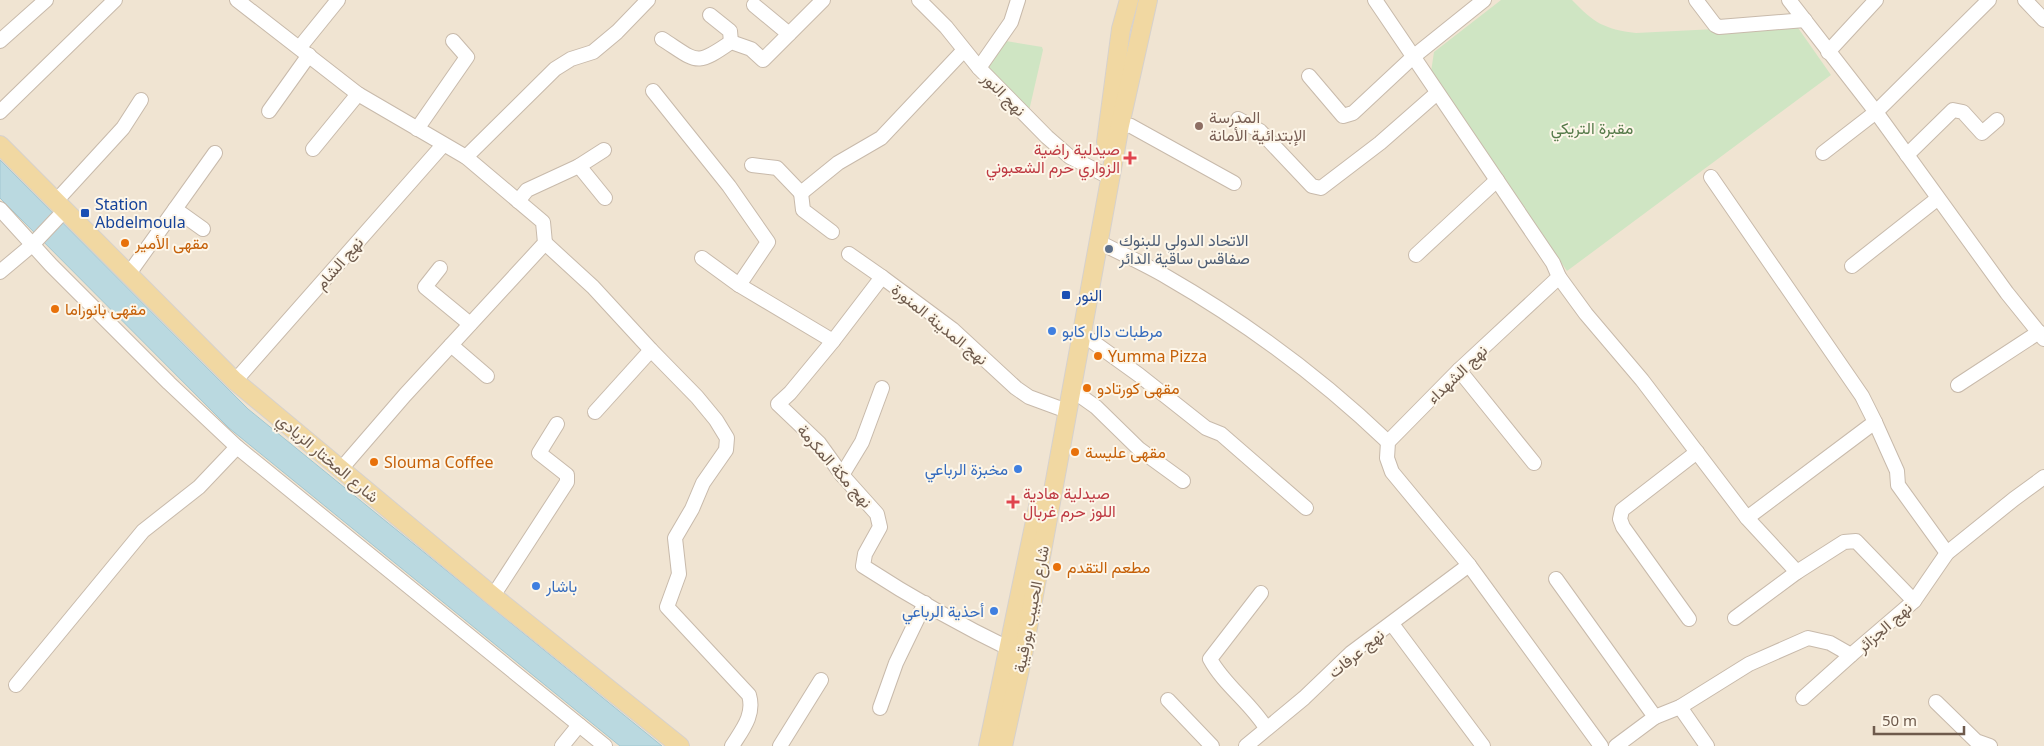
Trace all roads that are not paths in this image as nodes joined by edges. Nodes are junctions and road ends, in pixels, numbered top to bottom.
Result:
1 (46, 0) edge
2 (115, 0) edge
3 (237, 0) edge
4 (338, 0) edge
5 (648, 0) edge
6 (823, 0) edge
7 (919, 0) edge
8 (1018, 0) edge
9 (1129, 0) edge
10 (1148, 0) edge
11 (1375, 0) edge
12 (1484, 0) edge
13 (1696, 0) edge
14 (1789, 0) edge
15 (1876, 0) edge
16 (1989, 0) edge
17 (2025, 0) edge
18 (754, 5) dead end
19 (710, 15) dead end
20 (1805, 20) junction
21 (2044, 20) edge
22 (788, 34) junction
23 (662, 39) dead end
24 (0, 41) edge
25 (453, 41) dead end
26 (731, 42) junction
27 (964, 50) junction
28 (304, 51) junction
29 (1828, 52) junction
30 (1413, 58) junction
31 (979, 68) junction
32 (1309, 76) dead end
33 (653, 91) dead end
34 (1437, 93) junction
35 (358, 94) junction
36 (141, 100) dead end
37 (269, 111) dead end
38 (0, 112) edge
39 (1876, 112) junction
40 (1238, 119) dead end
41 (1997, 120) dead end
42 (1120, 125) junction
43 (417, 129) junction
44 (0, 144) edge
45 (443, 145) junction
46 (313, 149) dead end
47 (604, 150) dead end
48 (215, 153) dead end
49 (1824, 153) dead end
50 (1907, 155) junction
51 (466, 157) junction
52 (579, 166) junction
53 (752, 166) dead end
54 (1106, 175) junction
55 (1711, 177) dead end
56 (1497, 180) junction
57 (1234, 182) dead end
58 (801, 193) junction
59 (605, 198) dead end
60 (1937, 199) junction
61 (518, 201) junction
62 (61, 205) junction
63 (0, 209) edge
64 (175, 209) junction
65 (203, 229) dead end
66 (832, 232) dead end
67 (546, 242) junction
68 (1099, 242) junction
69 (32, 244) junction
70 (850, 254) dead end
71 (1416, 255) dead end
72 (702, 258) dead end
73 (1852, 266) dead end
74 (440, 268) dead end
75 (0, 272) edge
76 (128, 276) junction
77 (882, 277) junction
78 (1559, 277) junction
79 (739, 285) junction
80 (470, 324) junction
81 (1082, 334) junction
82 (2042, 335) edge
83 (833, 341) junction
84 (451, 345) junction
85 (651, 350) junction
86 (1459, 370) junction
87 (486, 376) dead end
88 (235, 381) junction
89 (1958, 386) dead end
90 (882, 388) dead end
91 (1072, 390) junction
92 (1063, 410) junction
93 (595, 412) dead end
94 (1875, 422) junction
95 (557, 424) dead end
96 (1388, 442) junction
97 (237, 447) junction
98 (1697, 452) junction
99 (1534, 464) dead end
100 (341, 469) junction
101 (842, 475) junction
102 (2044, 477) edge
103 (1183, 481) dead end
104 (1306, 508) dead end
105 (1747, 518) junction
106 (1947, 553) junction
107 (1469, 565) junction
108 (1797, 572) junction
109 (1556, 579) dead end
110 (1261, 593) dead end
111 (493, 596) junction
112 (1914, 601) junction
113 (925, 603) junction
114 (1689, 618) dead end
115 (1735, 618) dead end
116 (1392, 624) junction
117 (1016, 652) junction
118 (1852, 655) junction
119 (821, 680) dead end
120 (16, 685) dead end
121 (1803, 698) dead end
122 (1168, 700) dead end
123 (1936, 702) dead end
124 (1680, 707) junction
125 (880, 708) dead end
126 (1655, 717) junction
127 (579, 725) junction
128 (1266, 728) junction
129 (562, 746) edge
130 (605, 746) edge
131 (680, 746) edge
132 (732, 746) edge
133 (780, 746) edge
134 (988, 746) edge
135 (1003, 746) edge
136 (1212, 746) edge
137 (1246, 746) edge
138 (1483, 746) edge
139 (1601, 746) edge
140 (1616, 746) edge
141 (1707, 746) edge
142 (1990, 746) edge

1 - 24 street
2 - 38 street
3 - 28 street
4 - 28 street
5 - 51 street
6 - 22 street
7 - 27 street, نهج النور
8 - 31 street
9 - 54 main road, شارع الحبيب بورقيبة
10 - 42 main road, شارع الحبيب بورقيبة
11 - 30 street
12 - 30 street
13 - 20 street
14 - 20 street
15 - 29 street
16 - 39 street
17 - 21 street
18 - 22 street
19 - 26 street
20 - 29 street
22 - 26 street
23 - 26 street
25 - 43 street
27 - 31 street, نهج النور
27 - 58 street
28 - 35 street
28 - 37 street
29 - 39 street
30 - 32 street
30 - 34 street
31 - 54 street, نهج النور
33 - 79 street
34 - 40 street
34 - 56 street
35 - 43 street
35 - 46 street
36 - 62 street
39 - 49 street
39 - 50 street
41 - 50 street
42 - 54 main road, شارع الحبيب بورقيبة
42 - 57 street
43 - 45 street
44 - 62 main road, شارع المختار الزيادي
45 - 51 street
45 - 88 street, نهج الشام
47 - 52 street
48 - 64 street
50 - 60 street
51 - 61 street
52 - 59 street
52 - 61 street
53 - 58 street
54 - 68 main road, شارع الحبيب بورقيبة
54 - 92 main road, شارع الحبيب بورقيبة
55 - 94 street
56 - 71 street
56 - 78 street
58 - 66 street
60 - 73 street
60 - 82 street
61 - 67 street
62 - 69 street
62 - 76 main road, شارع المختار الزيادي
63 - 69 street
64 - 65 street
64 - 76 street
67 - 80 street
67 - 85 street
68 - 81 main road, شارع الحبيب بورقيبة
68 - 96 street
69 - 75 street
69 - 97 street
70 - 77 street
72 - 79 street
74 - 80 street
76 - 88 main road, شارع المختار الزيادي
77 - 83 street, نهج المدينة المنورة
77 - 92 street, نهج المدينة المنورة
78 - 86 street, نهج الشهداء
78 - 98 street
79 - 83 street
80 - 84 street
81 - 91 main road, شارع الحبيب بورقيبة
81 - 104 street
82 - 89 street
83 - 101 street, نهج مكة المكرمة
84 - 87 street
84 - 100 street
85 - 93 street
85 - 132 street
86 - 96 street, نهج الشهداء
86 - 99 street
88 - 100 main road, شارع المختار الزيادي
90 - 101 street
91 - 92 main road, شارع الحبيب بورقيبة
91 - 103 street
92 - 117 main road, شارع الحبيب بورقيبة
94 - 105 street
94 - 106 street
95 - 111 street
96 - 107 street
97 - 120 street
97 - 127 street
98 - 105 street
98 - 114 street
100 - 111 main road, شارع المختار الزيادي
101 - 113 street, نهج مكة المكرمة
102 - 106 street, نهج الجزائر
105 - 108 street
106 - 112 street, نهج الجزائر
107 - 116 street, نهج عرفات
107 - 139 street
108 - 112 street
108 - 115 street
109 - 126 street
110 - 128 street
111 - 131 main road, شارع المختار الزيادي
112 - 118 street, نهج الجزائر
113 - 117 street, نهج مكة المكرمة
113 - 125 street
116 - 128 street, نهج عرفات
116 - 138 street
117 - 134 main road, شارع الحبيب بورقيبة
117 - 135 main road, شارع الحبيب بورقيبة
118 - 121 street
118 - 124 street, نهج الجزائر
119 - 133 street
122 - 136 street
123 - 142 street
124 - 126 street, نهج الجزائر
124 - 141 street
126 - 140 street, نهج الجزائر
127 - 129 street
127 - 130 street
128 - 137 street, نهج عرفات

